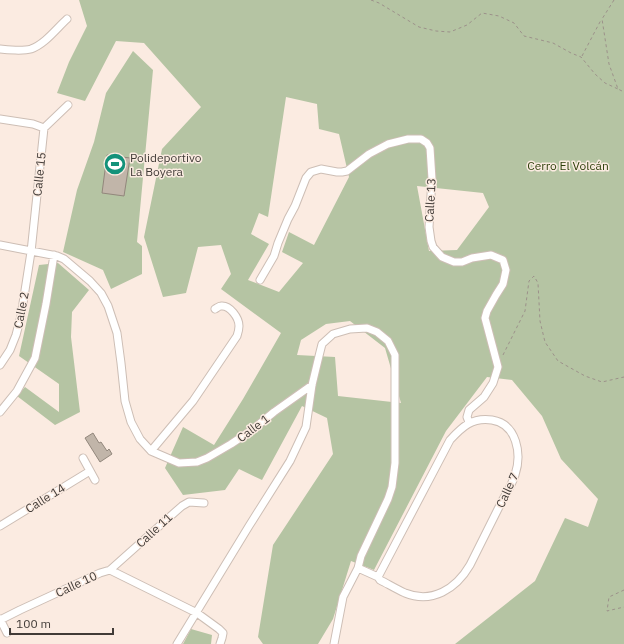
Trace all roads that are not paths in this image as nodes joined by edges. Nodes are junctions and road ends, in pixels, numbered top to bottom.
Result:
1 (67, 19) dead end
2 (0, 49) edge
3 (68, 105) dead end
4 (0, 119) edge
5 (44, 128) junction
6 (0, 245) edge
7 (31, 252) junction
8 (54, 255) junction
9 (260, 280) dead end
10 (215, 309) dead end
11 (0, 365) edge
12 (312, 385) junction
13 (0, 412) edge
14 (469, 422) junction
15 (152, 451) junction
16 (83, 458) dead end
17 (90, 470) junction
18 (95, 480) dead end
19 (204, 503) dead end
20 (0, 526) edge
21 (358, 568) junction
22 (110, 570) junction
23 (378, 577) junction
24 (197, 613) junction
25 (0, 620) edge
26 (7, 633) dead end
27 (177, 644) edge
28 (220, 644) edge
29 (334, 644) edge

1 - 2 street
3 - 5 street
4 - 5 street
5 - 7 street, Calle 15
6 - 7 street, Calle 1
7 - 8 street, Calle 1
7 - 11 street, Calle 2
8 - 13 street
8 - 15 street, Calle 1
9 - 14 street, Calle 13
10 - 15 street
12 - 15 street, Calle 1
12 - 21 street
12 - 24 street
14 - 23 street
14 - 23 street, Calle 7
16 - 17 street
17 - 18 street
17 - 20 street, Calle 14
19 - 22 street, Calle 11
21 - 23 street, Calle 7
21 - 29 street
22 - 24 street, Calle 10
22 - 25 street, Calle 10
24 - 27 street
24 - 28 street, Calle 10
25 - 26 street

